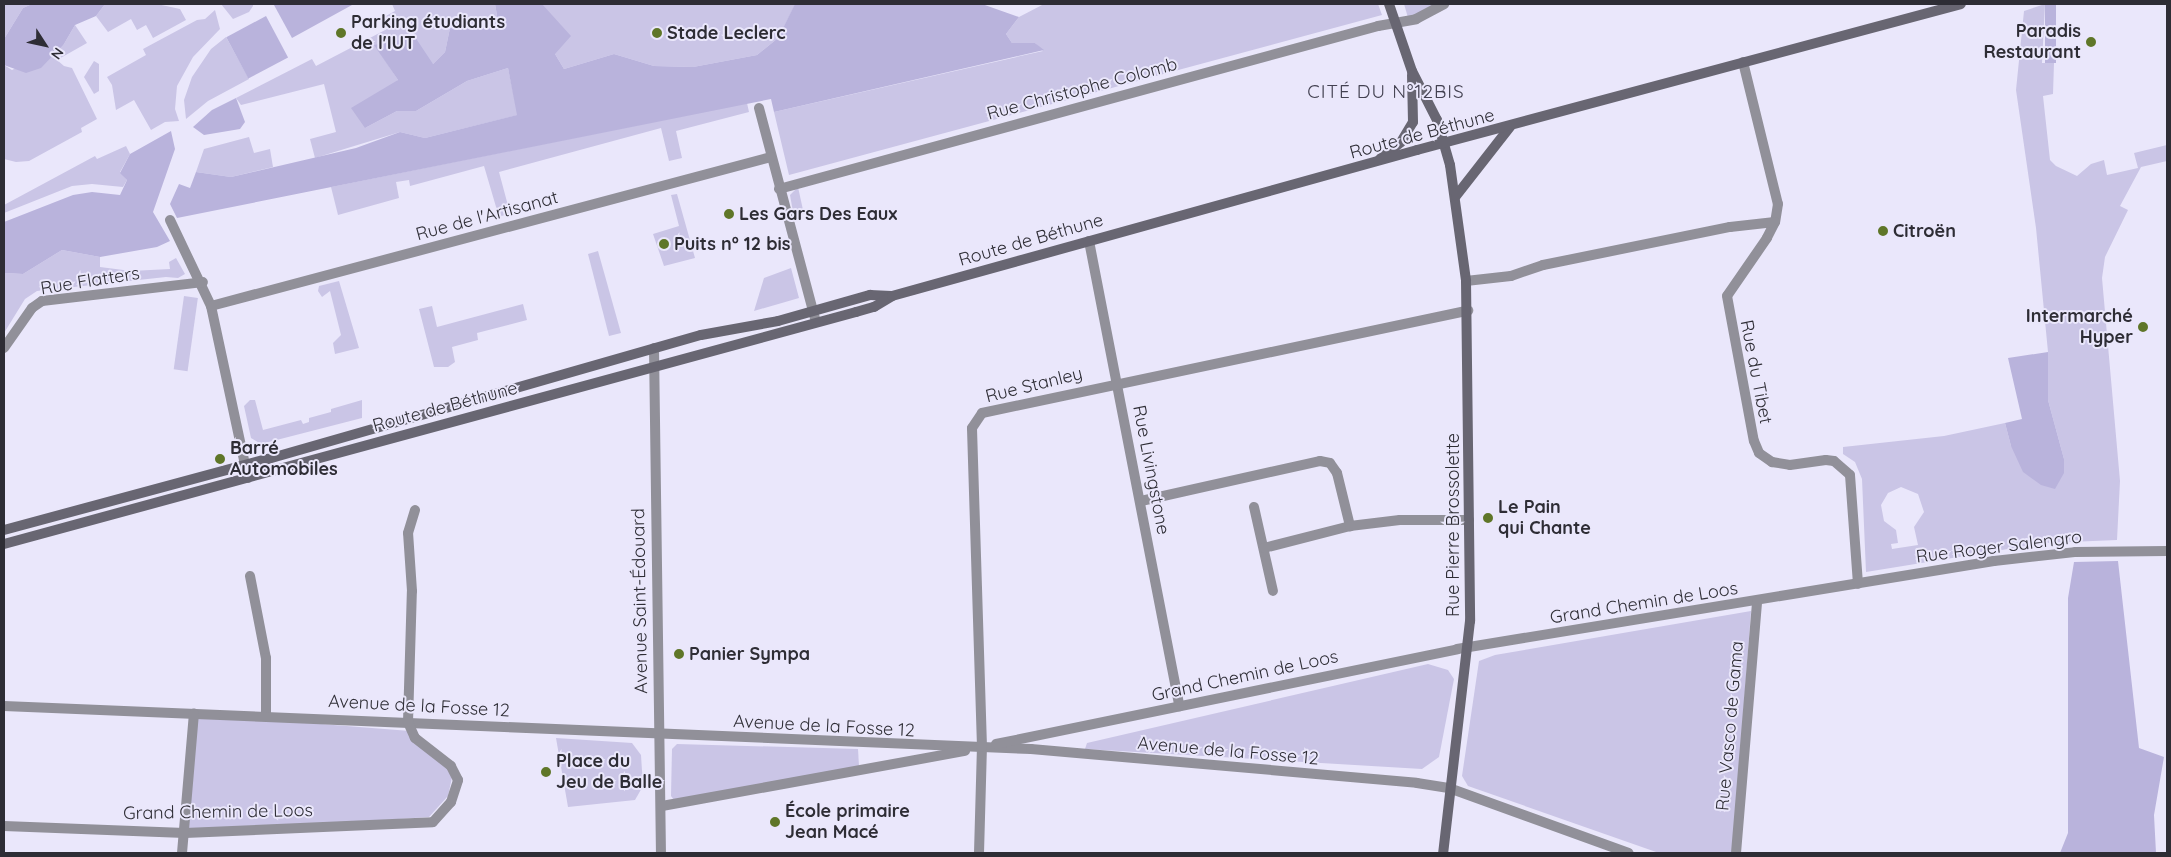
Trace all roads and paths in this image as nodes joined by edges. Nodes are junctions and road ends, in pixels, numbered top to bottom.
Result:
1 (1389, 4) edge
2 (1444, 4) edge
3 (1961, 4) edge
4 (1394, 24) junction
5 (1743, 62) junction
6 (1412, 71) junction
7 (759, 108) dead end
8 (1510, 127) junction
9 (1444, 144) junction
10 (771, 156) junction
11 (1377, 162) junction
12 (779, 189) junction
13 (1456, 196) junction
14 (170, 220) dead end
15 (1776, 222) junction
16 (1089, 241) junction
17 (1466, 280) junction
18 (203, 282) junction
19 (892, 296) junction
20 (212, 306) junction
21 (812, 311) junction
22 (1468, 311) junction
23 (816, 322) junction
24 (4, 348) edge
25 (654, 348) junction
26 (654, 367) junction
27 (1118, 382) junction
28 (245, 466) junction
29 (248, 478) junction
30 (1141, 501) junction
31 (1254, 507) dead end
32 (415, 510) dead end
33 (1469, 520) junction
34 (1350, 526) junction
35 (4, 530) edge
36 (4, 544) edge
37 (1264, 548) junction
38 (2167, 551) edge
39 (250, 576) dead end
40 (1858, 584) junction
41 (1837, 588) joint
42 (1273, 591) dead end
43 (1757, 601) junction
44 (1467, 648) junction
45 (4, 706) edge
46 (1179, 706) junction
47 (194, 714) junction
48 (266, 716) junction
49 (408, 722) junction
50 (658, 734) junction
51 (982, 747) junction
52 (1449, 788) junction
53 (662, 806) junction
54 (4, 826) edge
55 (185, 833) junction
56 (182, 853) edge
57 (661, 853) edge
58 (979, 853) edge
59 (1442, 853) edge
60 (1629, 853) edge
61 (1736, 853) edge

1 - 4 main road
2 - 4 street, Rue Christophe Colomb
3 - 5 main road, Route de Béthune
4 - 6 main road
4 - 12 street, Rue Christophe Colomb
5 - 8 main road, Route de Béthune
5 - 15 street
6 - 9 main road, Rue Pierre Brossolette
6 - 11 main road
7 - 10 street
8 - 9 main road, Route de Béthune
8 - 13 main road
9 - 11 main road, Route de Béthune
9 - 13 main road, Rue Pierre Brossolette
10 - 12 street
10 - 20 street, Rue de l'Artisanat
11 - 16 main road, Route de Béthune
12 - 21 street
13 - 17 main road, Rue Pierre Brossolette
14 - 18 street
15 - 17 street
15 - 40 street, Rue du Tibet
16 - 19 main road, Route de Béthune
16 - 27 street, Rue Livingstone
17 - 22 main road, Rue Pierre Brossolette
18 - 20 street
18 - 24 street, Rue Flatters
19 - 21 main road, Route de Béthune
19 - 23 main road, Route de Béthune
20 - 28 street
21 - 23 street
21 - 25 main road, Route de Béthune
22 - 27 street, Rue Stanley
22 - 33 main road, Rue Pierre Brossolette
23 - 26 main road, Route de Béthune
25 - 26 street, Avenue Saint-Édouard
25 - 28 main road, Route de Béthune
26 - 29 main road, Route de Béthune
26 - 50 street, Avenue Saint-Édouard
27 - 30 street, Rue Livingstone
27 - 51 street, Rue Stanley
28 - 29 street
28 - 35 main road, Route de Béthune
29 - 36 main road, Route de Béthune
30 - 34 street
30 - 46 street, Rue Livingstone
31 - 37 street
32 - 49 street
33 - 34 street
33 - 44 main road, Rue Pierre Brossolette
34 - 37 street
37 - 42 street
38 - 40 street, Rue Roger Salengro
39 - 48 street
40 - 41 street, Rue Roger Salengro
41 - 43 street, Grand Chemin de Loos
43 - 44 street, Grand Chemin de Loos
43 - 61 street, Rue Vasco de Gama
44 - 46 street, Grand Chemin de Loos
44 - 52 main road, Rue Pierre Brossolette
45 - 47 street, Avenue de la Fosse 12
46 - 51 street, Grand Chemin de Loos
47 - 48 street, Avenue de la Fosse 12
47 - 55 street
48 - 49 street, Avenue de la Fosse 12
49 - 50 street, Avenue de la Fosse 12
49 - 55 street, Grand Chemin de Loos
50 - 51 street, Avenue de la Fosse 12
50 - 53 street, Avenue Saint-Édouard
51 - 52 street, Avenue de la Fosse 12
51 - 53 street, Grand Chemin de Loos
51 - 58 street, Rue Stanley
52 - 59 main road, Rue Pierre Brossolette
52 - 60 street, Avenue de la Fosse 12
53 - 57 street, Avenue Saint-Édouard
54 - 55 street, Grand Chemin de Loos
55 - 56 street

